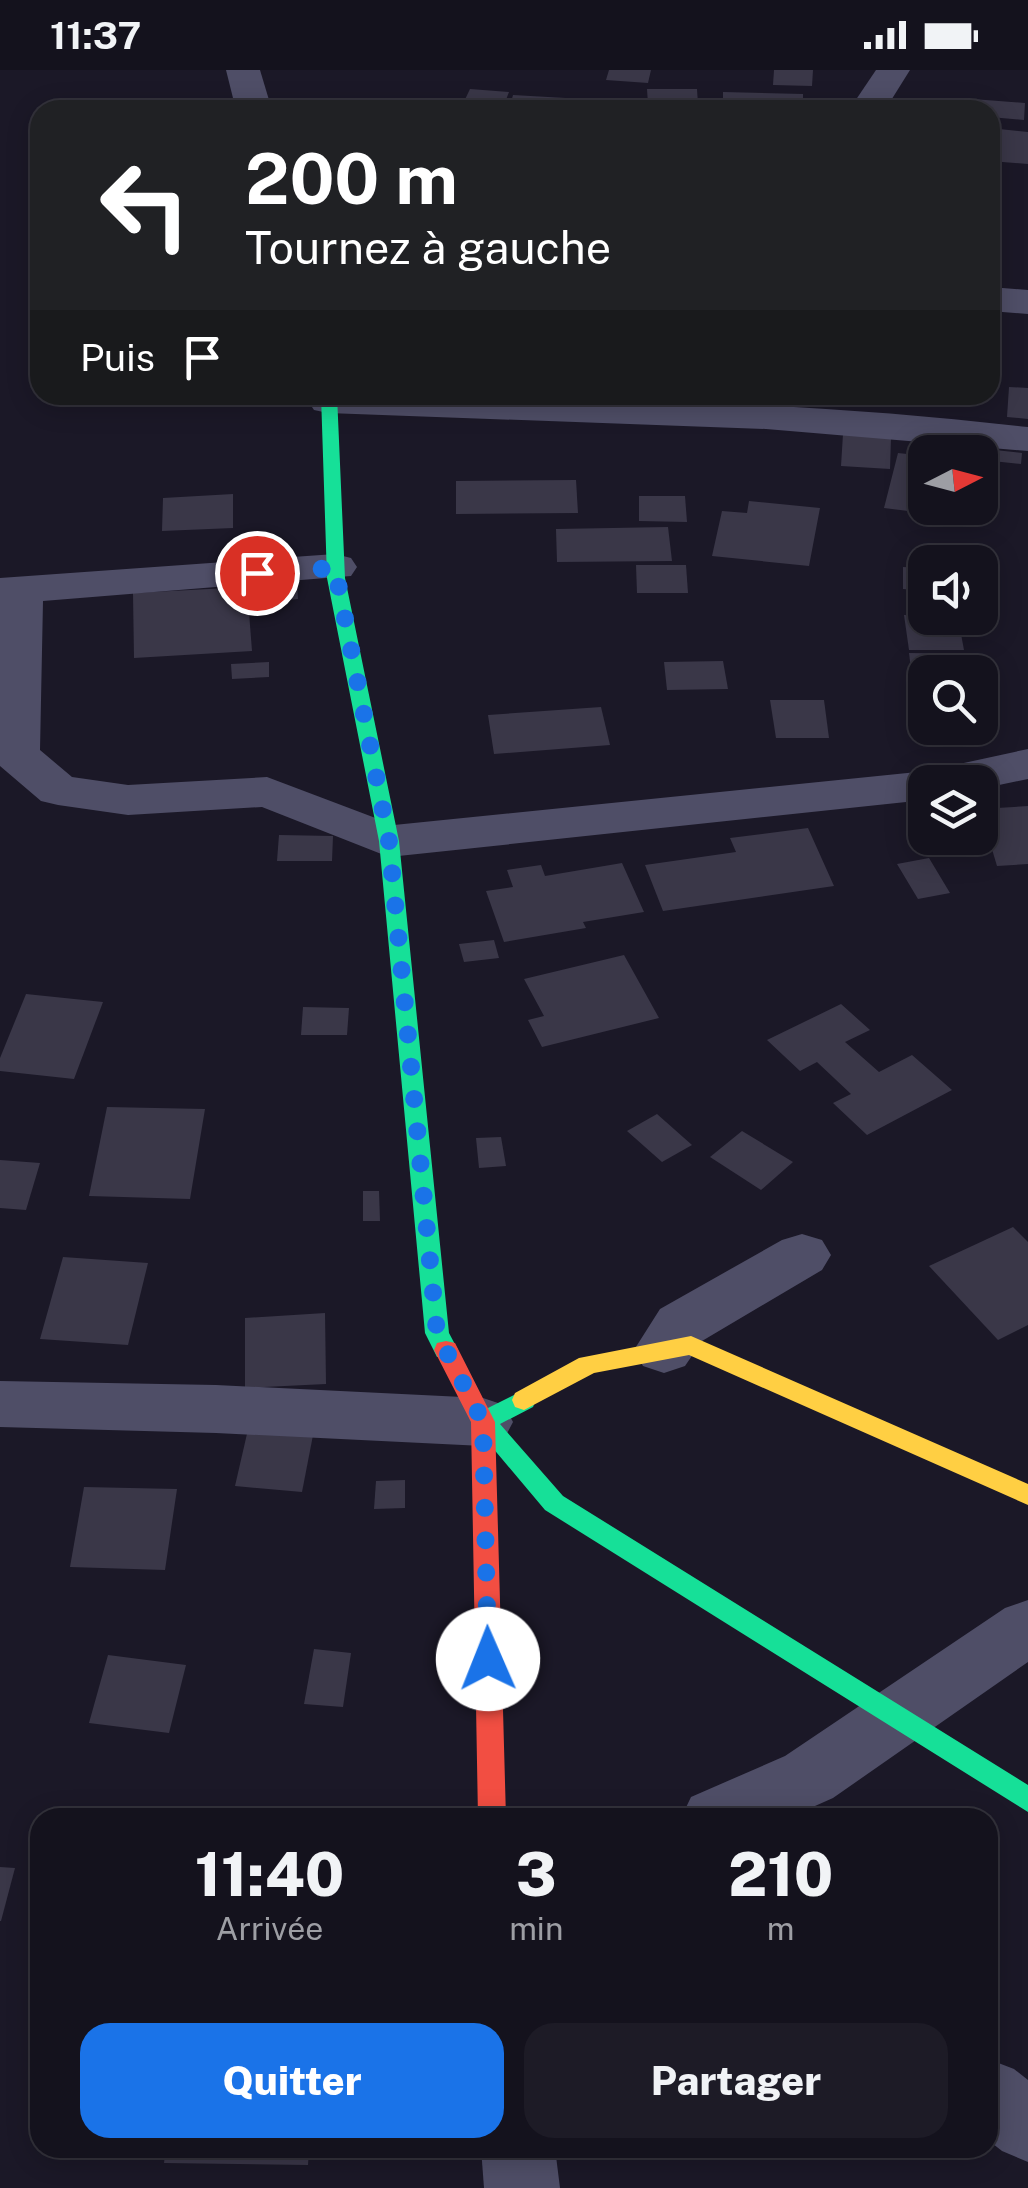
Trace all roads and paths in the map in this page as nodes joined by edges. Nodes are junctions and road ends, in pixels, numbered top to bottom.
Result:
1 (243, 70) edge
2 (893, 70) edge
3 (251, 100) edge
4 (874, 100) edge
5 (1000, 299) edge
6 (1028, 302) edge
7 (328, 405) edge
8 (481, 405) edge
9 (1028, 439) edge
10 (335, 568) junction
11 (11, 590) edge
12 (1028, 764) edge
13 (998, 770) edge
14 (908, 787) edge
15 (389, 841) junction
16 (802, 1255) dead end
17 (664, 1350) junction
18 (0, 1404) edge
19 (483, 1422) junction
20 (1028, 1495) edge
21 (1028, 1627) edge
22 (896, 1718) junction
23 (1028, 1800) edge
24 (492, 1808) edge
25 (738, 1808) edge
26 (998, 2102) edge
27 (1028, 2126) edge
28 (519, 2158) edge
29 (522, 2188) edge

1 - 3 street
2 - 4 street
5 - 6 street
7 - 10 street
8 - 9 street
10 - 11 street
10 - 15 street
11 - 15 street
12 - 13 street
14 - 15 street
15 - 19 street
16 - 17 street
17 - 19 street
17 - 20 street
18 - 19 street
19 - 22 street
19 - 24 street
21 - 22 street
22 - 23 street
22 - 25 street
26 - 27 street
28 - 29 street

